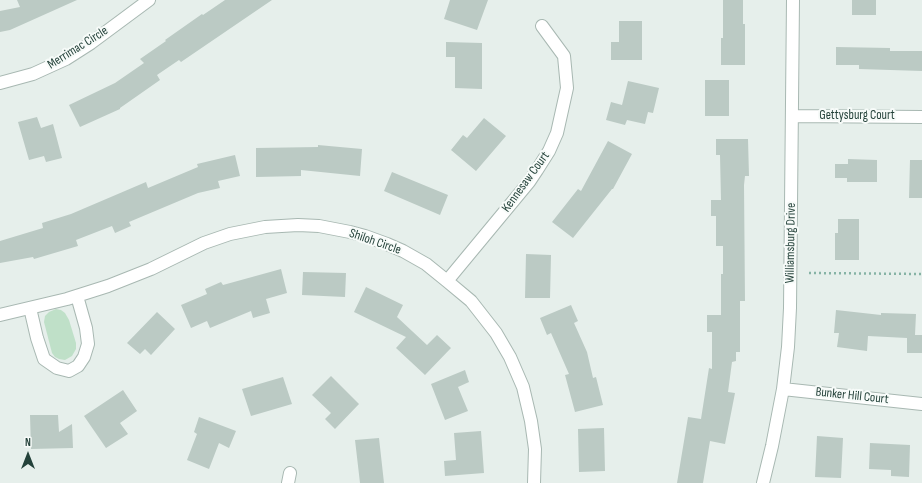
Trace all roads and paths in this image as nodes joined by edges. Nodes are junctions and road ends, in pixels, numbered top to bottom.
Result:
1 (149, 0) edge
2 (793, 0) edge
3 (542, 26) dead end
4 (0, 83) edge
5 (792, 116) junction
6 (922, 116) edge
7 (810, 273) dead end
8 (922, 274) edge
9 (447, 281) junction
10 (77, 296) junction
11 (30, 308) junction
12 (0, 315) edge
13 (783, 389) junction
14 (922, 404) edge
15 (534, 483) edge
16 (763, 483) edge

1 - 4 street, Merrimac Circle
2 - 5 street, Williamsburg Drive
3 - 9 street, Kennesaw Court
5 - 6 street, Gettysburg Court
5 - 13 street, Williamsburg Drive
7 - 8 path
9 - 10 street, Shiloh Circle
9 - 15 street, Shiloh Circle
10 - 11 street, Shiloh Circle
10 - 11 street
11 - 12 street, Shiloh Circle
13 - 14 street, Bunker Hill Court
13 - 16 street, Williamsburg Drive

